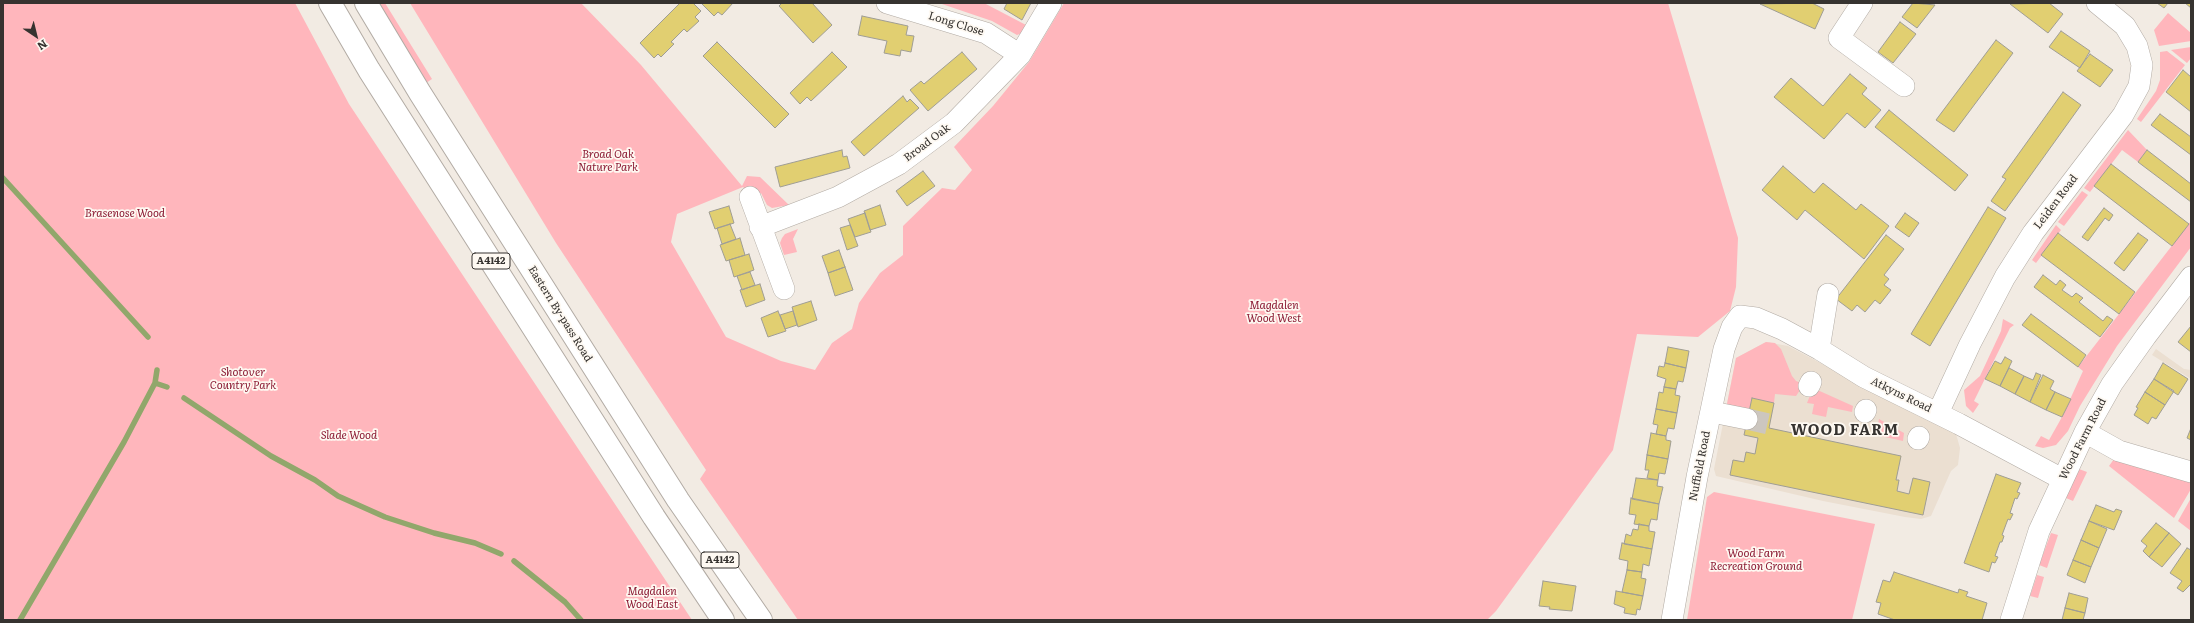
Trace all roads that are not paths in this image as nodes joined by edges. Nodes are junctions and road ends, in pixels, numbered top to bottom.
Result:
1 (330, 3) edge
2 (366, 3) edge
3 (887, 3) edge
4 (1051, 3) edge
5 (1862, 3) edge
6 (2097, 3) edge
7 (1020, 55) junction
8 (1904, 86) dead end
9 (750, 197) dead end
10 (760, 227) junction
11 (2191, 277) edge
12 (784, 289) dead end
13 (1828, 294) dead end
14 (1740, 316) joint
15 (1819, 348) junction
16 (1938, 413) junction
17 (1722, 414) dead end
18 (1747, 419) tunnel mouth
19 (2085, 432) junction
20 (2191, 472) edge
21 (2062, 479) junction
22 (723, 620) edge
23 (761, 620) edge
24 (1672, 620) edge
25 (2011, 620) edge

1 - 22 highway, A4142
2 - 23 highway, Eastern By-pass Road / A4142
3 - 7 street, Long Close
4 - 7 street, Broad Oak
5 - 8 street
6 - 16 street, Leiden Road
7 - 10 street, Broad Oak
9 - 10 street
10 - 12 street
11 - 19 street, Wood Farm Road
13 - 15 street
14 - 15 street, Atkyns Road
14 - 24 street, Nuffield Road
15 - 16 street, Atkyns Road
16 - 21 street, Atkyns Road
17 - 18 street
19 - 20 street
19 - 21 street, Wood Farm Road
21 - 25 street, Wood Farm Road

